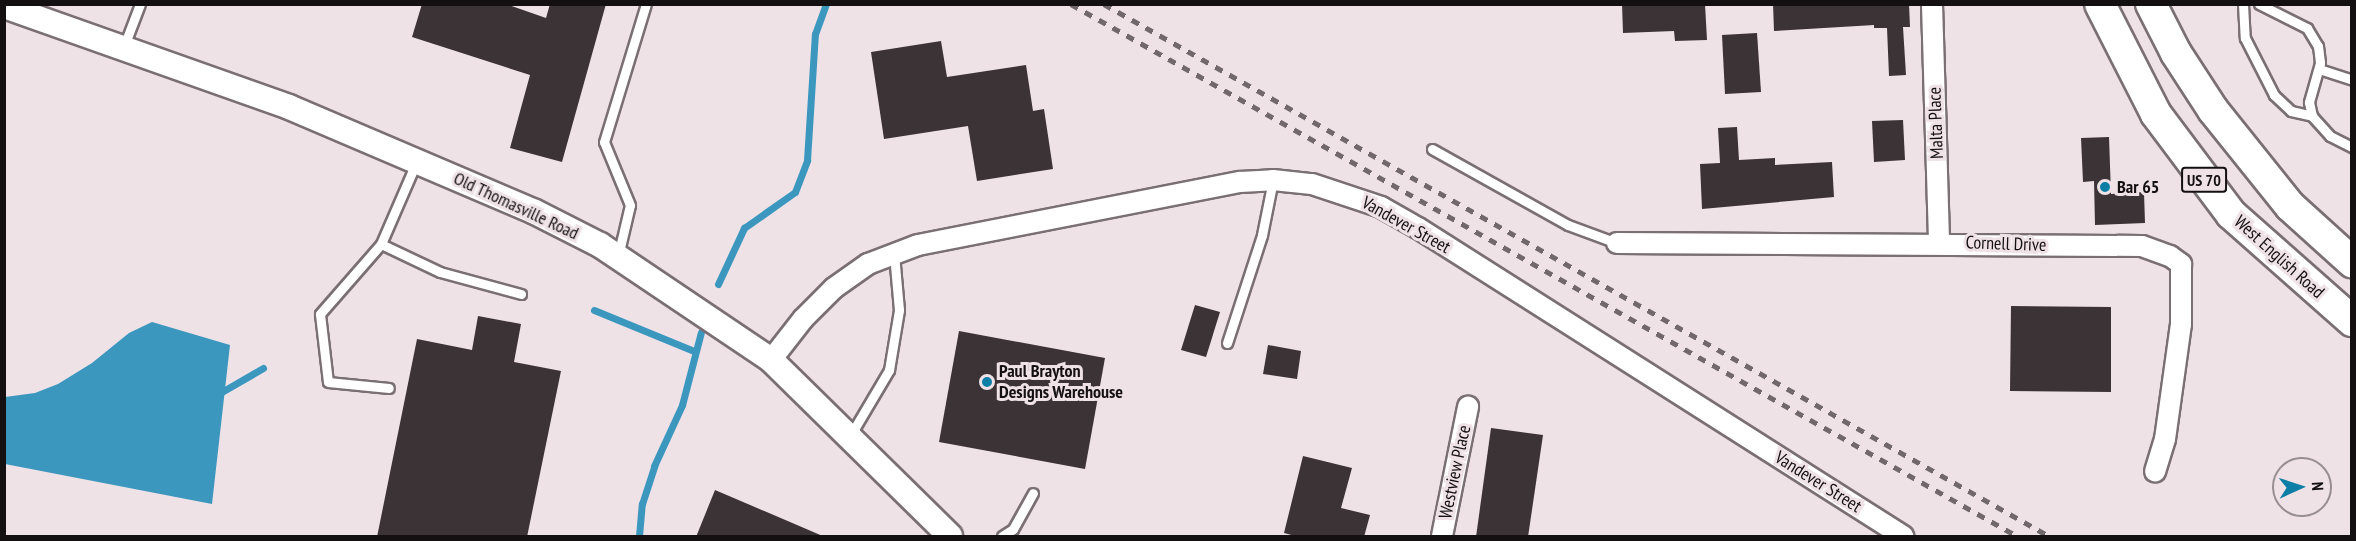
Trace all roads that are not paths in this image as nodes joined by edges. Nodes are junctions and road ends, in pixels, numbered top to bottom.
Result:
1 (140, 4) edge
2 (646, 4) edge
3 (1932, 4) edge
4 (2100, 4) edge
5 (2151, 4) edge
6 (2243, 4) edge
7 (2259, 4) edge
8 (4, 6) edge
9 (124, 46) junction
10 (2319, 69) junction
11 (2352, 80) edge
12 (2312, 116) junction
13 (2352, 147) edge
14 (1432, 149) dead end
15 (417, 161) junction
16 (1273, 180) junction
17 (1939, 242) junction
18 (1617, 243) joint
19 (381, 244) junction
20 (894, 254) junction
21 (618, 256) junction
22 (2352, 262) edge
23 (521, 294) dead end
24 (2352, 321) edge
25 (1227, 344) dead end
26 (771, 360) junction
27 (389, 388) dead end
28 (1468, 408) dead end
29 (850, 435) junction
30 (2155, 472) dead end
31 (1033, 493) dead end
32 (950, 537) edge
33 (1002, 537) edge
34 (1442, 537) edge
35 (1903, 537) edge

1 - 9 lane
2 - 21 lane
3 - 17 street, Malta Place
4 - 24 main road, West English Road / US 70
5 - 22 main road, US 70
6 - 12 lane
7 - 10 lane
8 - 9 street, Old Thomasville Road
9 - 15 street, Old Thomasville Road
10 - 11 lane
10 - 12 lane
12 - 13 lane
14 - 18 lane
15 - 19 lane
15 - 21 street, Old Thomasville Road
16 - 20 street, Vandever Street
16 - 25 lane
16 - 35 street, Vandever Street
17 - 18 street, Cornell Drive
17 - 30 street, Cornell Drive
19 - 23 lane
19 - 27 lane
20 - 26 street, Vandever Street
20 - 29 lane
21 - 26 street, Old Thomasville Road
26 - 29 street, Old Thomasville Road
28 - 34 street, Westview Place
29 - 32 street, Old Thomasville Road
31 - 33 lane

